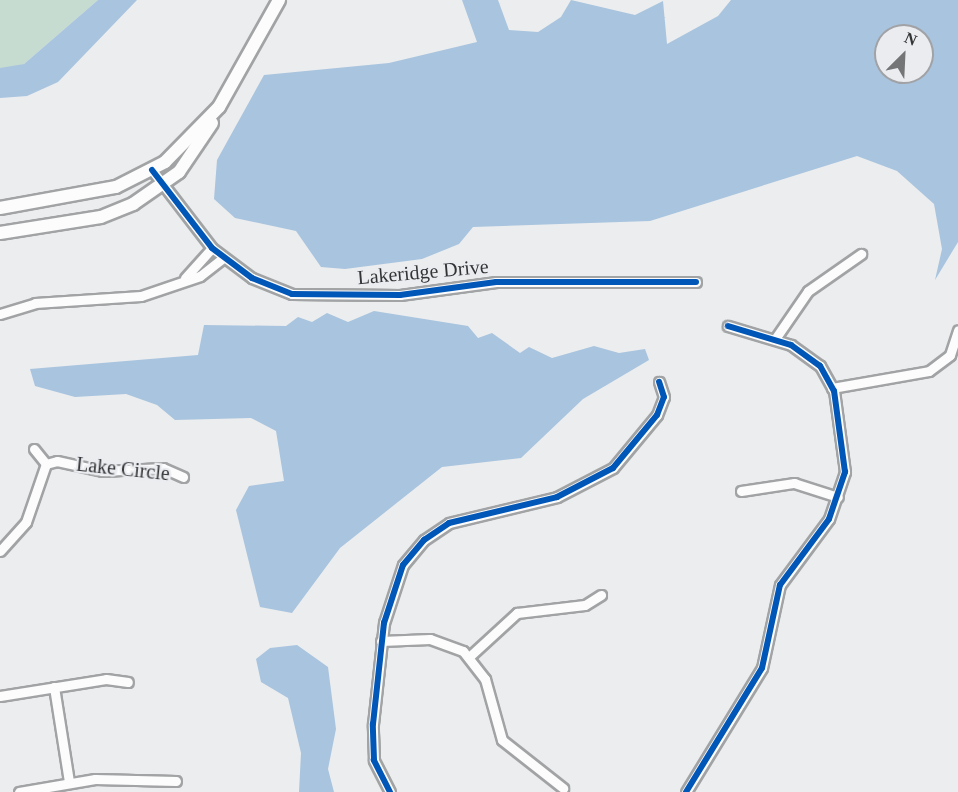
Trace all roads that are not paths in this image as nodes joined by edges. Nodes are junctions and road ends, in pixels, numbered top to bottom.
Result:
1 (279, 0) edge
2 (217, 111) junction
3 (152, 170) junction
4 (163, 183) junction
5 (0, 208) edge
6 (0, 233) edge
7 (212, 248) junction
8 (861, 254) dead end
9 (223, 258) junction
10 (184, 278) junction
11 (696, 282) dead end
12 (0, 314) edge
13 (728, 326) dead end
14 (958, 330) edge
15 (775, 339) junction
16 (659, 382) dead end
17 (832, 388) junction
18 (34, 450) dead end
19 (46, 464) junction
20 (183, 477) dead end
21 (741, 491) dead end
22 (838, 497) junction
23 (0, 551) edge
24 (601, 595) dead end
25 (381, 641) junction
26 (470, 656) junction
27 (128, 682) dead end
28 (54, 687) junction
29 (0, 696) edge
30 (69, 782) junction
31 (176, 782) dead end
32 (563, 788) dead end
33 (19, 792) edge
34 (390, 792) edge
35 (686, 792) edge

1 - 2 street
2 - 3 street
2 - 4 street
3 - 4 street, Lakeridge Drive
3 - 5 street
4 - 6 street
4 - 7 street, Lakeridge Drive
7 - 9 street, Lakeridge Drive
7 - 10 street
8 - 15 street
9 - 10 street
9 - 11 street, Lakeridge Drive
10 - 12 street
13 - 15 street
14 - 17 street
15 - 17 street
16 - 25 street
17 - 22 street
18 - 19 street
19 - 20 street, Lake Circle
19 - 23 street
21 - 22 street
22 - 35 street
24 - 26 street
25 - 26 street
25 - 34 street
26 - 32 street
27 - 28 street
28 - 29 street
28 - 30 street
30 - 31 street
30 - 33 street

